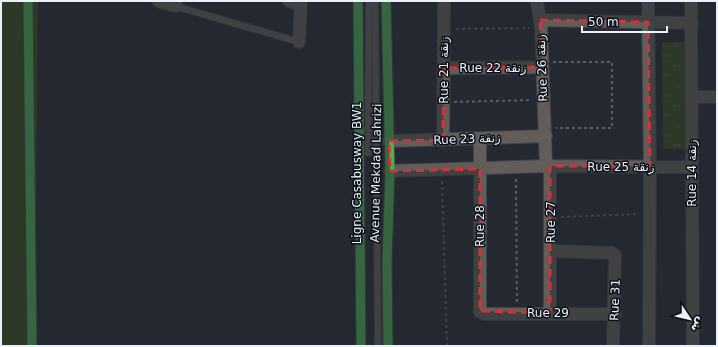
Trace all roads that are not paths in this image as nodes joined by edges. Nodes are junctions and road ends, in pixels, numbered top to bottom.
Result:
1 (28, 1) edge
2 (158, 1) edge
3 (289, 1) edge
4 (358, 1) edge
5 (369, 1) edge
6 (375, 1) edge
7 (386, 1) edge
8 (444, 1) edge
9 (537, 1) edge
10 (648, 1) edge
11 (691, 1) edge
12 (176, 3) edge
13 (301, 3) edge
14 (648, 22) junction
15 (692, 23) junction
16 (540, 24) junction
17 (300, 42) joint
18 (542, 64) junction
19 (444, 68) junction
20 (693, 97) junction
21 (717, 97) edge
22 (545, 132) junction
23 (480, 139) junction
24 (443, 140) junction
25 (389, 141) junction
26 (368, 157) dead end
27 (548, 166) junction
28 (650, 166) junction
29 (692, 168) junction
30 (480, 169) junction
31 (390, 171) junction
32 (367, 227) dead end
33 (551, 251) junction
34 (481, 313) joint
35 (550, 313) junction
36 (615, 314) junction
37 (32, 346) edge
38 (361, 346) edge
39 (367, 346) edge
40 (378, 346) edge
41 (388, 346) edge
42 (614, 346) edge
43 (649, 346) edge
44 (693, 346) edge

1 - 37 main road
2 - 12 street
3 - 13 street
4 - 38 main road, Avenue Mekdad Lahrizi
5 - 26 lane, Ligne Casabusway BW1
6 - 40 lane, Ligne Casabusway BW1
7 - 25 main road, Avenue Mekdad Lahrizi
8 - 19 street, Rue 21 زنقة
9 - 16 street, Rue 26 زنقة
10 - 14 street
11 - 15 street, Rue 14 زنقة
12 - 17 lane
13 - 17 street
14 - 15 street
14 - 16 street
14 - 28 street
15 - 20 street, Rue 14 زنقة
16 - 18 street, Rue 26 زنقة
18 - 19 street, Rue 22 زنقة
18 - 22 street, Rue 26 زنقة
19 - 24 street, Rue 21 زنقة
20 - 21 street
20 - 29 street, Rue 14 زنقة
22 - 23 street, Rue 23 زنقة
22 - 27 street, Rue 27
23 - 24 street, Rue 23 زنقة
23 - 30 street, Rue 28
24 - 25 street, Rue 23 زنقة
25 - 31 main road, Avenue Mekdad Lahrizi
27 - 28 street, Rue 25 زنقة
27 - 30 street, Rue 25 زنقة
27 - 33 street, Rue 27
28 - 29 street, Rue 25 زنقة
28 - 43 street
29 - 44 street, Rue 14 زنقة
30 - 31 street, Rue 25 زنقة
30 - 34 street, Rue 28
31 - 41 main road, Avenue Mekdad Lahrizi
32 - 39 lane, Ligne Casabusway BW1
33 - 35 street, Rue 27
33 - 36 street, Rue 31
34 - 35 street, Rue 29
35 - 36 street, Rue 29
36 - 42 street, Rue 31

